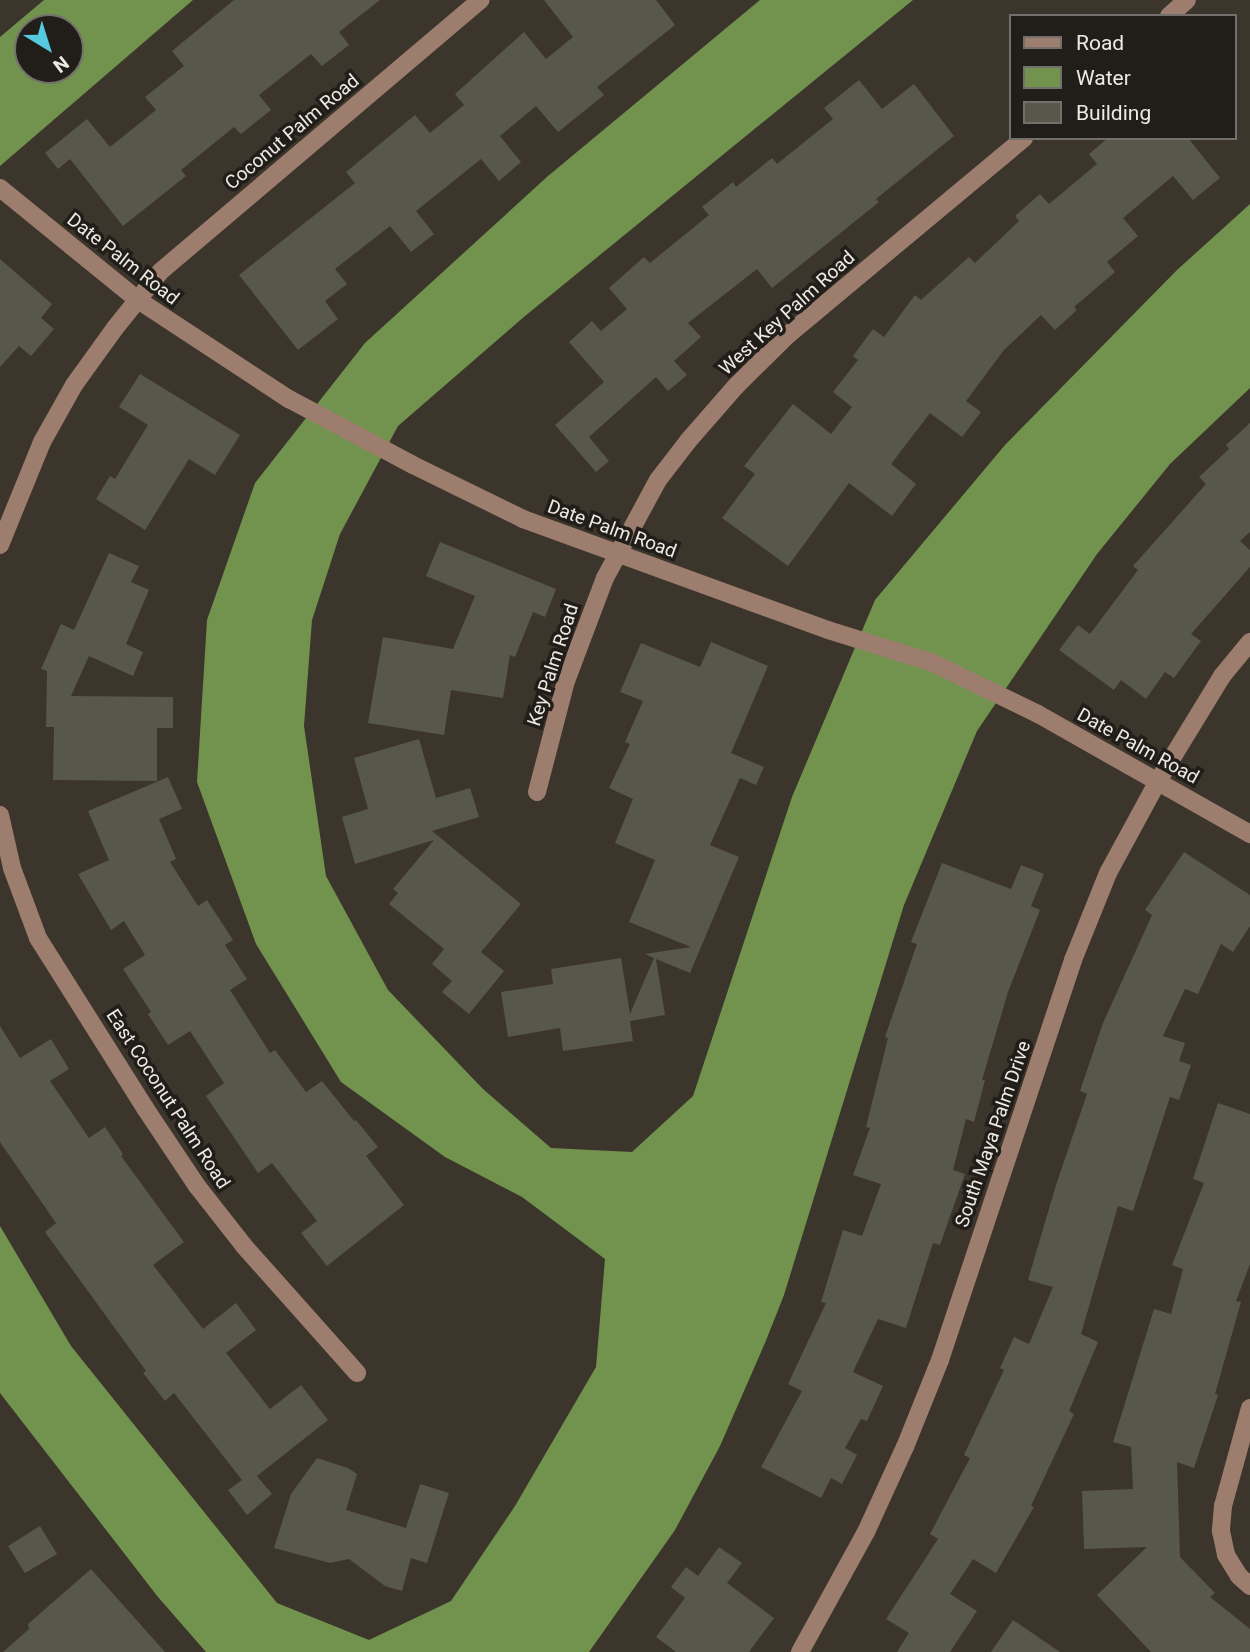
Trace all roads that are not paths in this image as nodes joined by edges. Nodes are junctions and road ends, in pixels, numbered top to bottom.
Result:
1 (480, 0) edge
2 (1187, 0) edge
3 (1171, 14) edge
4 (1022, 140) edge
5 (3, 191) edge
6 (138, 300) junction
7 (0, 545) edge
8 (616, 554) junction
9 (1250, 642) edge
10 (1158, 781) junction
11 (537, 792) dead end
12 (0, 815) edge
13 (1250, 834) edge
14 (357, 1373) dead end
15 (1250, 1408) edge
16 (1250, 1586) edge
17 (800, 1652) edge

1 - 6 street, Coconut Palm Road
2 - 3 street
4 - 8 street, West Key Palm Road
5 - 6 street, Date Palm Road
6 - 7 street
6 - 8 street, Date Palm Road
8 - 10 street, Date Palm Road
8 - 11 street, Key Palm Road
9 - 10 street, South Maya Palm Drive
10 - 13 street, Date Palm Road
10 - 17 street, South Maya Palm Drive
12 - 14 street, East Coconut Palm Road
15 - 16 street

